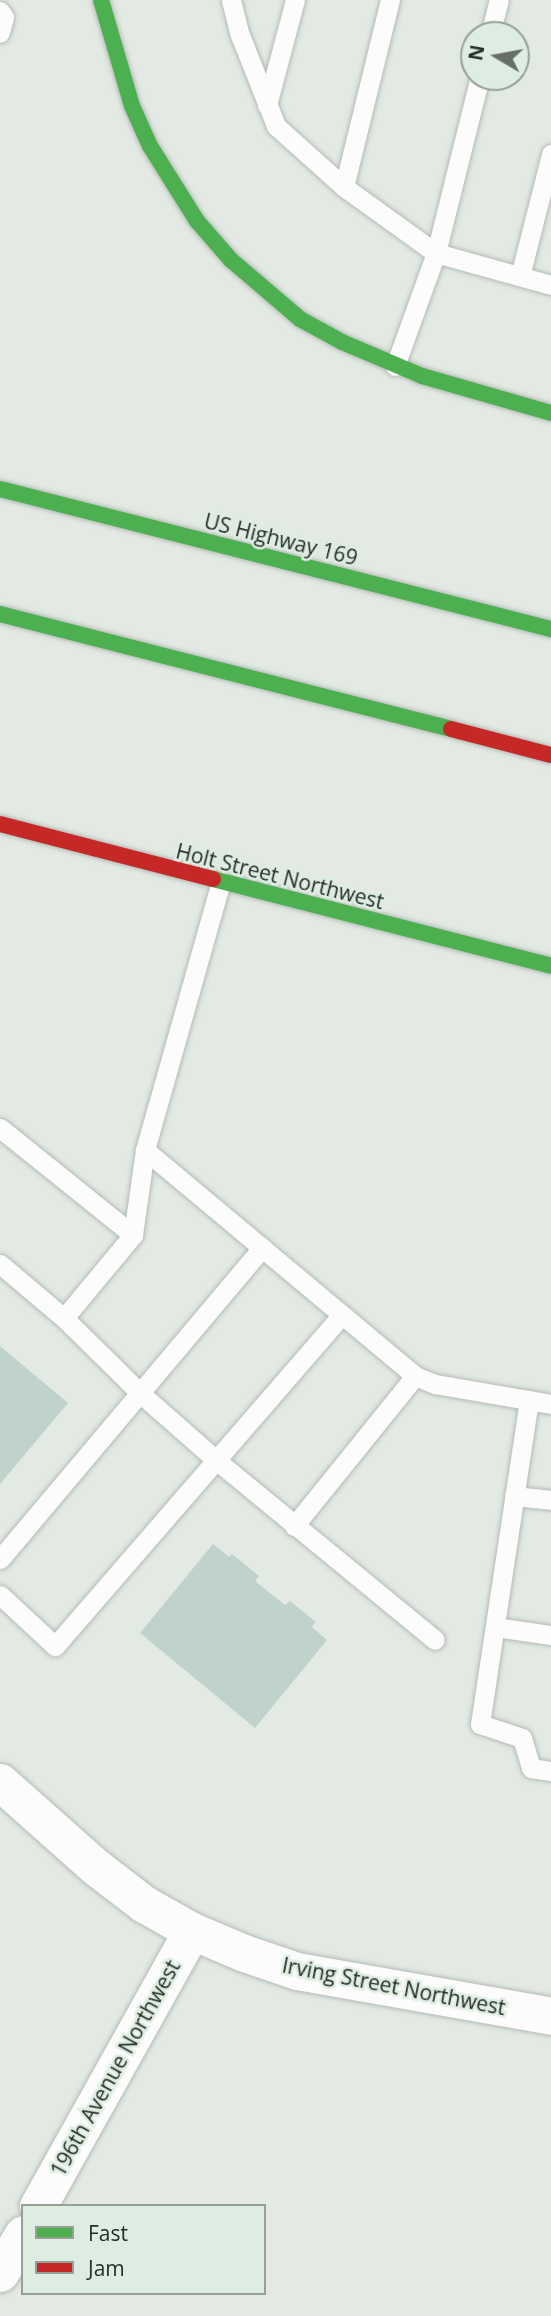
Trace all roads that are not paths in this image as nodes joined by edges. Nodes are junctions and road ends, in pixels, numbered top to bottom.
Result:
1 (100, 0) edge
2 (231, 0) edge
3 (295, 0) edge
4 (390, 0) edge
5 (499, 0) edge
6 (0, 11) edge
7 (494, 21) edge
8 (0, 32) edge
9 (476, 91) edge
10 (267, 105) junction
11 (551, 154) edge
12 (344, 187) junction
13 (436, 253) junction
14 (520, 276) junction
15 (551, 285) edge
16 (395, 366) junction
17 (551, 413) edge
18 (0, 489) edge
19 (0, 614) edge
20 (551, 629) edge
21 (551, 755) edge
22 (0, 824) edge
23 (221, 883) junction
24 (551, 966) edge
25 (0, 1128) edge
26 (145, 1150) junction
27 (133, 1235) junction
28 (262, 1248) junction
29 (0, 1264) edge
30 (342, 1315) junction
31 (64, 1318) junction
32 (415, 1376) junction
33 (141, 1394) junction
34 (529, 1400) junction
35 (551, 1404) edge
36 (216, 1460) junction
37 (514, 1496) junction
38 (551, 1500) edge
39 (294, 1526) junction
40 (0, 1559) edge
41 (0, 1595) edge
42 (495, 1627) junction
43 (551, 1634) edge
44 (435, 1640) dead end
45 (551, 1771) edge
46 (0, 1782) edge
47 (192, 1931) junction
48 (551, 2016) edge
49 (39, 2204) edge
50 (21, 2237) edge
51 (0, 2273) edge

1 - 16 main road
2 - 10 lane
3 - 10 lane
4 - 12 lane
5 - 7 lane
6 - 8 lane
9 - 13 lane
10 - 12 lane
11 - 14 lane
12 - 13 lane
13 - 14 lane
13 - 16 lane
14 - 15 lane
16 - 17 main road
18 - 20 main road, US Highway 169
19 - 21 main road
22 - 23 main road, Holt Street Northwest
23 - 24 main road, Holt Street Northwest
23 - 26 lane
25 - 27 lane
26 - 27 lane
26 - 28 lane
27 - 31 lane
28 - 30 lane
28 - 33 lane
29 - 31 lane
30 - 32 lane
30 - 36 lane
31 - 33 lane
32 - 34 lane
32 - 39 lane
33 - 36 lane
33 - 40 lane
34 - 35 lane
34 - 37 lane
36 - 39 lane
36 - 41 lane
37 - 38 lane
37 - 42 lane
39 - 44 lane
42 - 43 lane
42 - 45 lane
46 - 47 street, Irving Street Northwest
47 - 48 street, Irving Street Northwest
47 - 49 street, 196th Avenue Northwest
50 - 51 street

